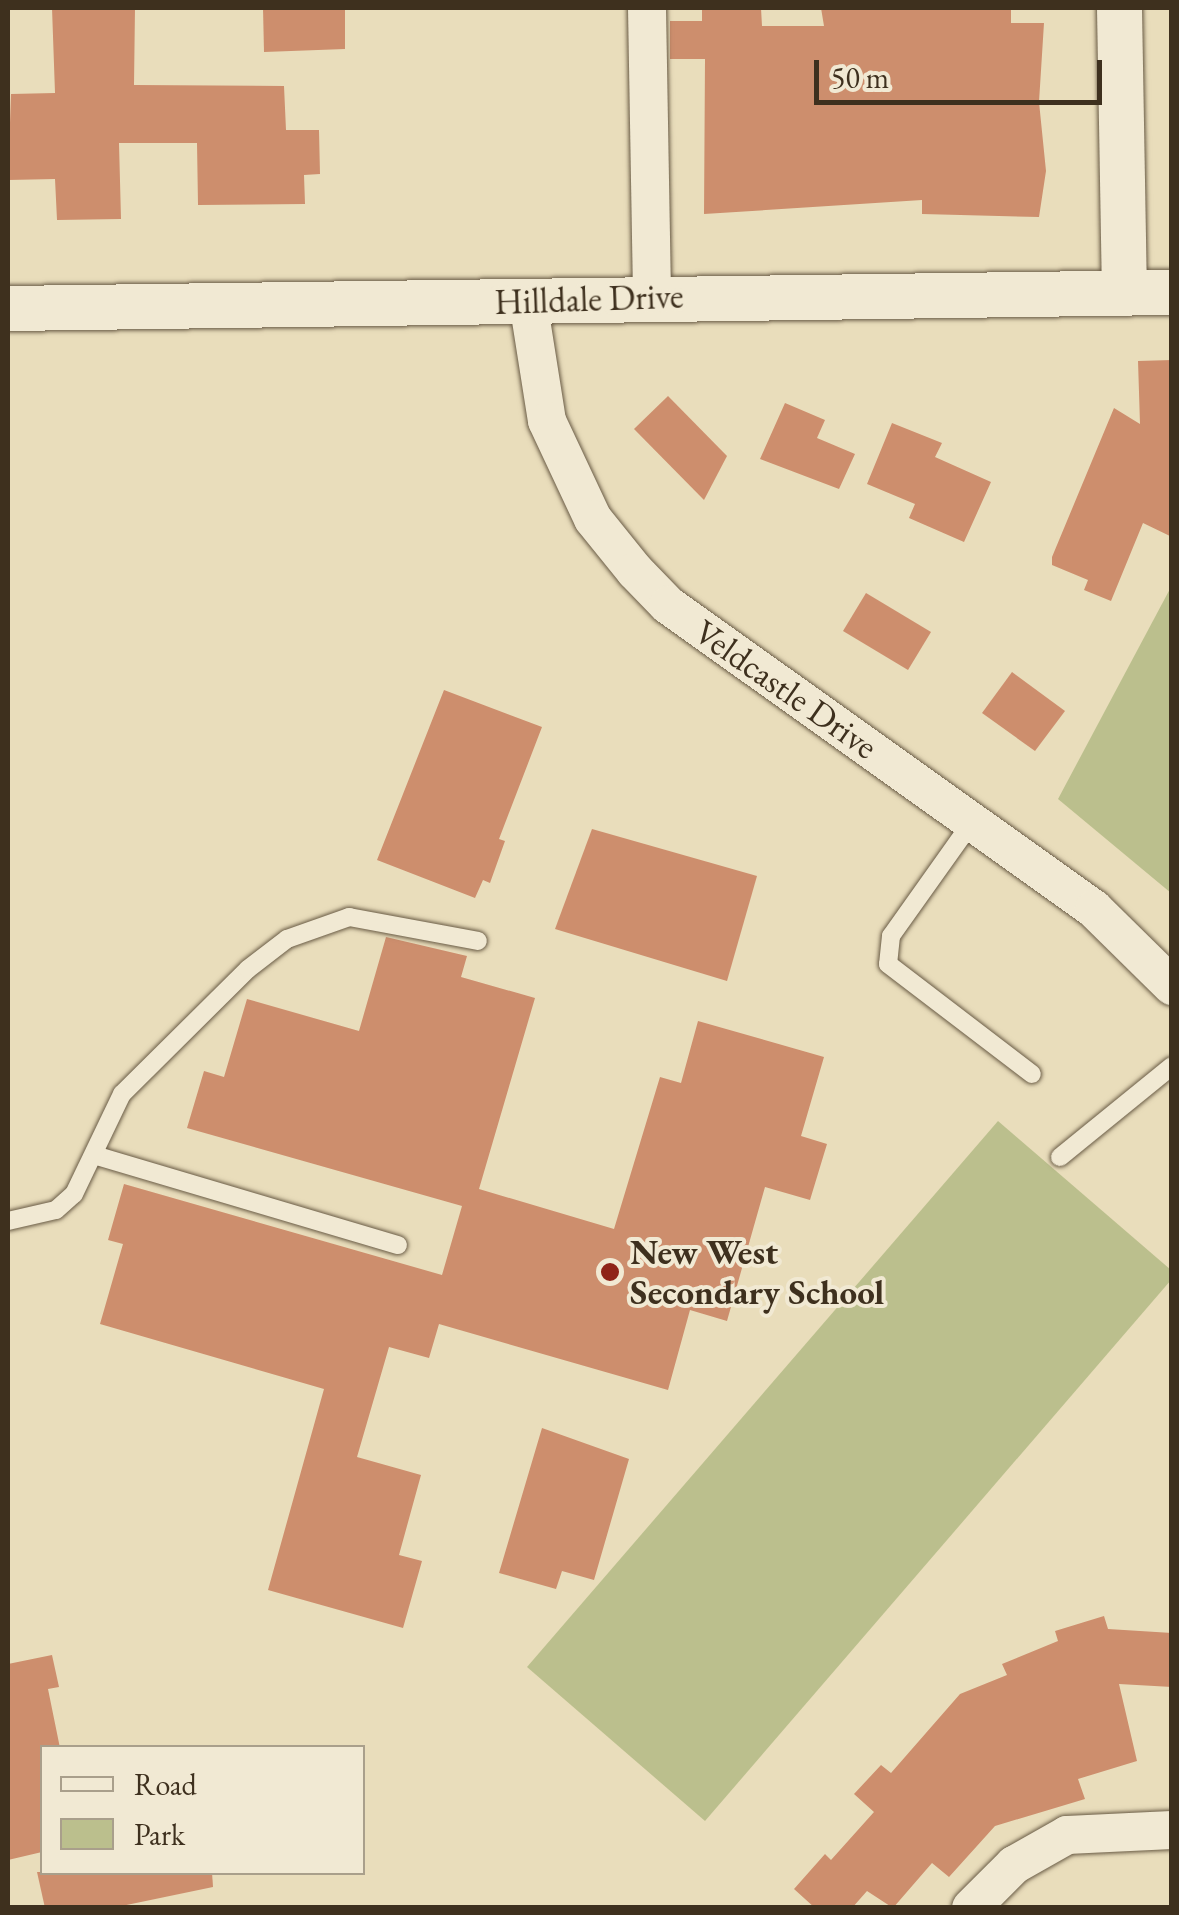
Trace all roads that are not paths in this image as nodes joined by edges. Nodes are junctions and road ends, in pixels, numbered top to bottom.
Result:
1 (647, 8) edge
2 (1119, 8) edge
3 (1172, 292) edge
4 (1124, 293) junction
5 (652, 296) junction
6 (528, 302) junction
7 (8, 308) edge
8 (972, 822) junction
9 (478, 941) dead end
10 (1172, 986) edge
11 (1172, 1066) edge
12 (1032, 1074) dead end
13 (94, 1155) junction
14 (1060, 1157) dead end
15 (8, 1221) edge
16 (398, 1245) dead end
17 (1172, 1830) edge
18 (971, 1908) edge

1 - 5 street
2 - 4 street
3 - 4 street, Hilldale Drive
4 - 5 street, Hilldale Drive
5 - 6 street, Hilldale Drive
6 - 7 street, Hilldale Drive
6 - 8 street, Veldcastle Drive
8 - 10 street, Veldcastle Drive
8 - 12 lane
9 - 13 lane
11 - 14 lane
13 - 15 lane
13 - 16 lane
17 - 18 street

